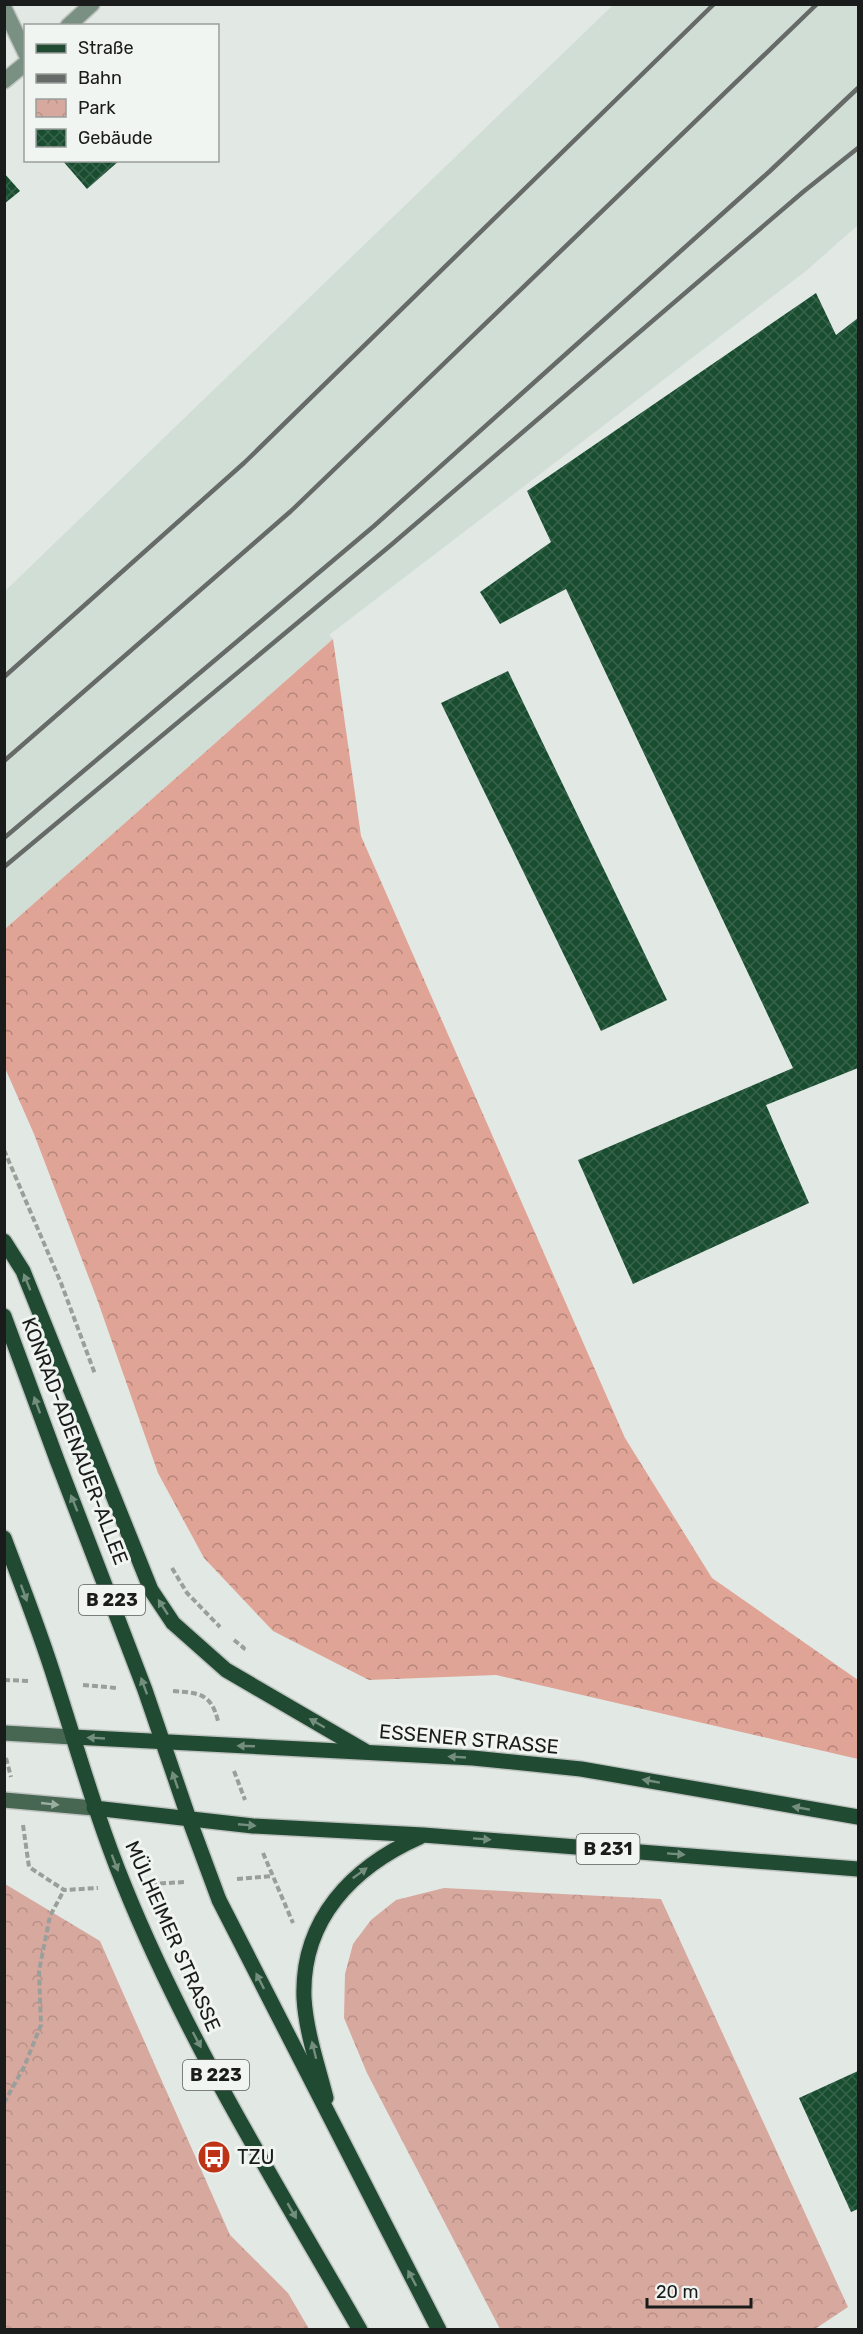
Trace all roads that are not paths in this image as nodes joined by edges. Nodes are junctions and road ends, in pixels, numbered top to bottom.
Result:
1 (92, 4) edge
2 (4, 8) edge
3 (70, 24) edge
4 (24, 50) edge
5 (24, 65) edge
6 (4, 81) edge
7 (4, 1241) edge
8 (4, 1316) edge
9 (4, 1538) edge
10 (4, 1733) edge
11 (73, 1737) junction
12 (162, 1741) junction
13 (368, 1752) junction
14 (4, 1800) edge
15 (94, 1809) junction
16 (858, 1817) edge
17 (189, 1820) junction
18 (423, 1835) junction
19 (858, 1869) edge
20 (334, 2127) junction
21 (360, 2330) edge
22 (439, 2330) edge

1 - 3 street
2 - 4 street
5 - 6 street
13 -> 7 main road
12 -> 8 main road, KONRAD-ADENAUER-ALLEE / B 223
9 -> 11 main road, B 223
10 - 11 main road
12 -> 11 main road, ESSENER STRASSE
11 - 15 main road, B 223
13 -> 12 main road, ESSENER STRASSE
17 -> 12 main road, KONRAD-ADENAUER-ALLEE / B 223
16 -> 13 main road, ESSENER STRASSE
14 -> 15 main road
15 - 17 main road, B 231
15 -> 21 main road, MÜLHEIMER STRASSE / B 223
17 -> 18 main road, B 231
20 -> 17 main road, B 223
18 -> 19 main road, B 231
20 -> 18 main road
22 -> 20 main road, B 223

